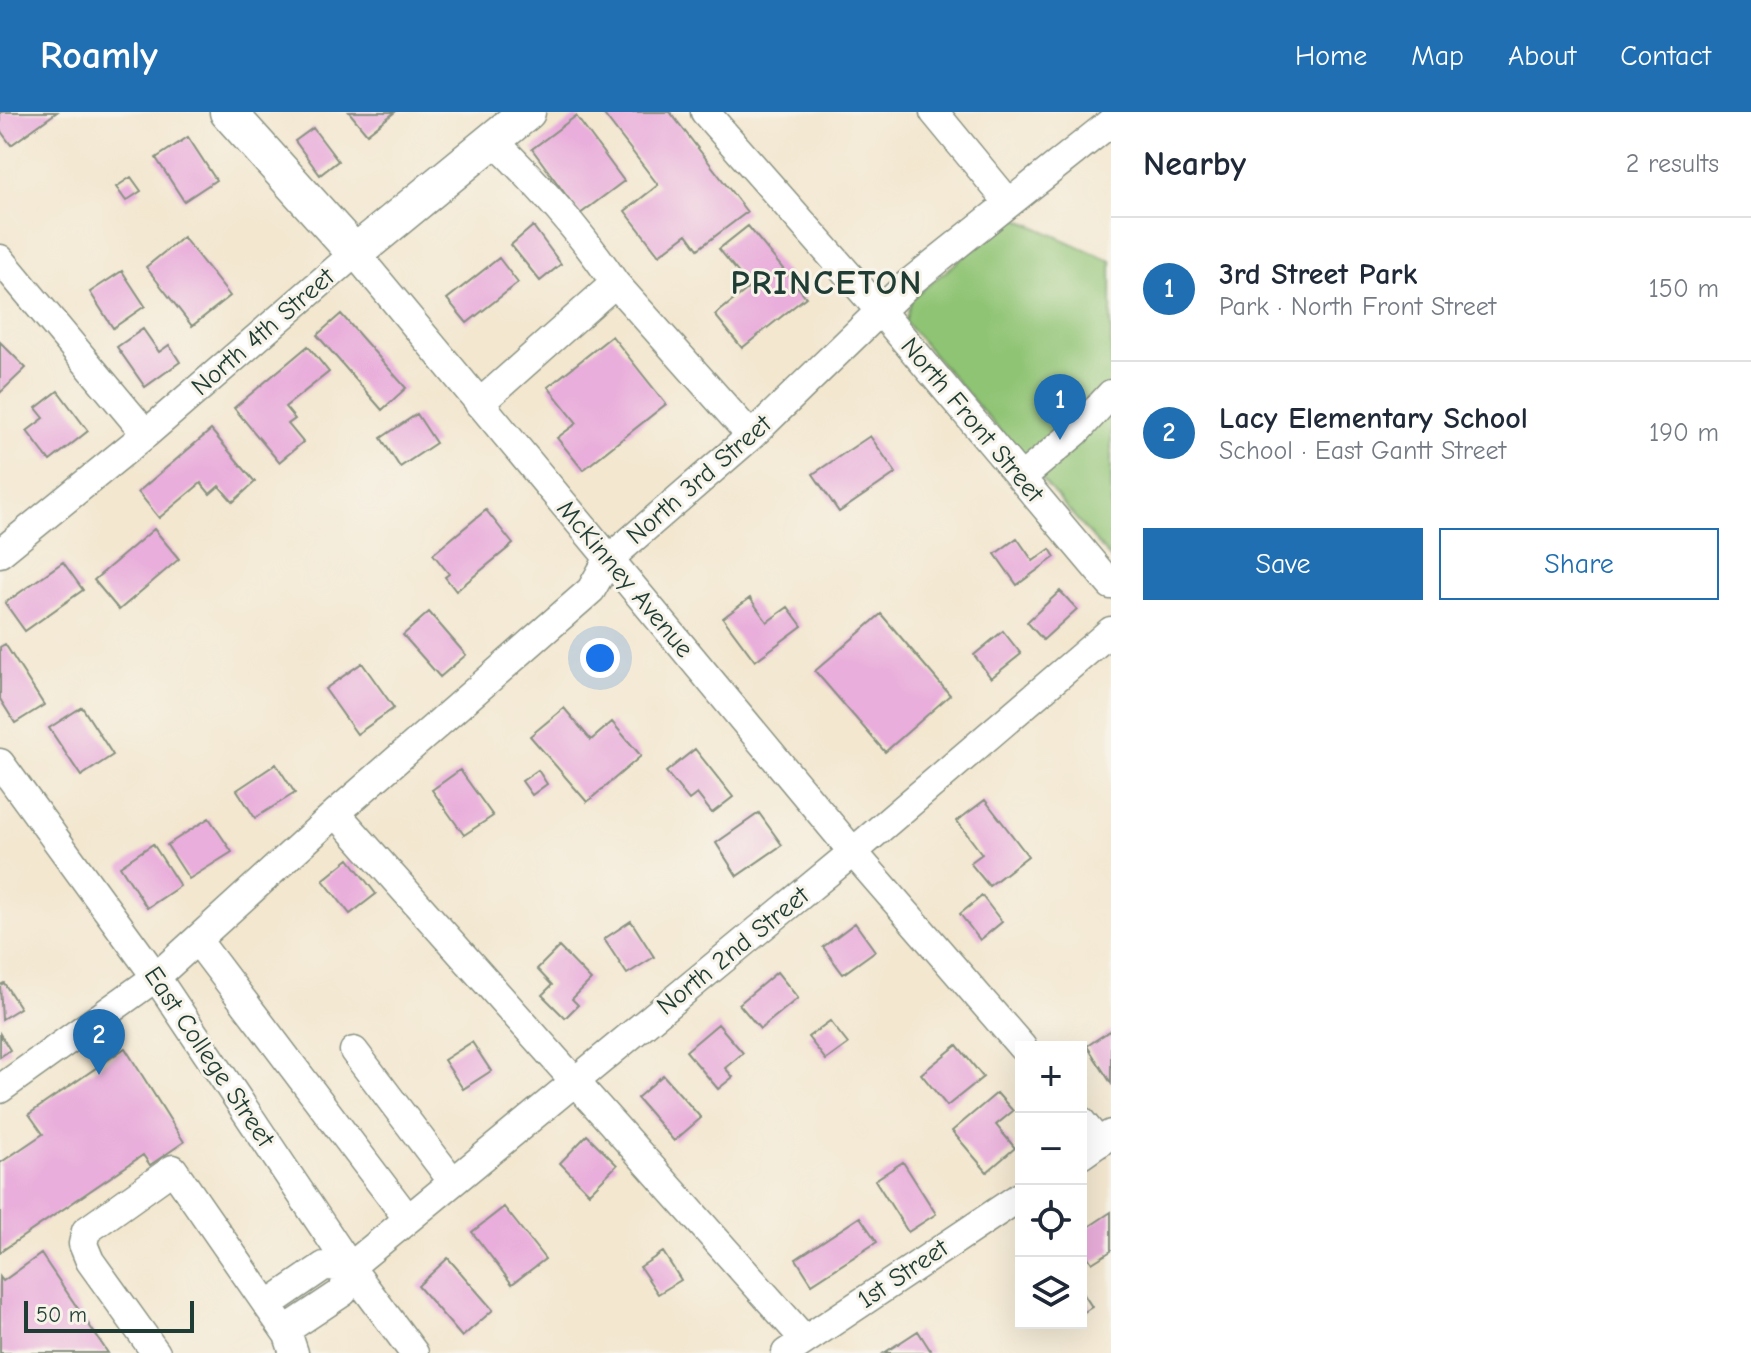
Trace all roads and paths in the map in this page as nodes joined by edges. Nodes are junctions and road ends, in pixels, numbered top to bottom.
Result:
1 (228, 112) edge
2 (527, 112) edge
3 (705, 112) edge
4 (934, 112) edge
5 (1111, 122) edge
6 (493, 140) junction
7 (1009, 203) junction
8 (355, 253) junction
9 (0, 259) edge
10 (615, 283) junction
11 (881, 312) junction
12 (1111, 394) edge
13 (479, 404) junction
14 (146, 434) junction
15 (751, 436) junction
16 (1021, 478) junction
17 (0, 553) edge
18 (608, 560) junction
19 (1111, 585) edge
20 (1111, 631) edge
21 (0, 763) edge
22 (336, 813) junction
23 (853, 852) junction
24 (197, 940) junction
25 (156, 977) junction
26 (1017, 1041) edge
27 (354, 1051) dead end
28 (574, 1082) junction
29 (0, 1089) edge
30 (453, 1182) junction
31 (1015, 1200) edge
32 (408, 1219) junction
33 (350, 1267) junction
34 (263, 1299) junction
35 (291, 1344) edge
36 (796, 1346) edge
37 (156, 1353) edge
38 (414, 1353) edge

1 - 8 main road, McKinney Avenue
2 - 6 main road, North 4th Street
3 - 11 street, North Front Street
4 - 7 street
5 - 7 street, North 3rd Street
6 - 8 main road, North 4th Street
6 - 10 street
7 - 11 street, North 3rd Street
8 - 13 street, McKinney Avenue
8 - 14 street, North 4th Street
9 - 14 street
10 - 13 street
10 - 15 street
11 - 15 street, North 3rd Street
11 - 16 street, North Front Street
12 - 16 street
13 - 18 street, McKinney Avenue
14 - 17 street, North 4th Street
15 - 18 street, North 3rd Street
16 - 19 street, North Front Street
18 - 22 street, North 3rd Street
18 - 23 street, McKinney Avenue
20 - 23 street, North 2nd Street
21 - 25 street, East College Street
22 - 24 street, North 3rd Street
22 - 28 street
23 - 26 street, McKinney Avenue
23 - 28 street, North 2nd Street
24 - 25 street, North 3rd Street
24 - 32 street
25 - 29 street, North 3rd Street
25 - 33 street, East College Street
27 - 30 street
28 - 30 street, North 2nd Street
28 - 36 street
30 - 32 street, North 2nd Street
31 - 36 street, 1st Street
32 - 33 street, North 2nd Street
33 - 34 street
33 - 35 street
33 - 38 street, East College Street
34 - 35 street
34 - 37 street

